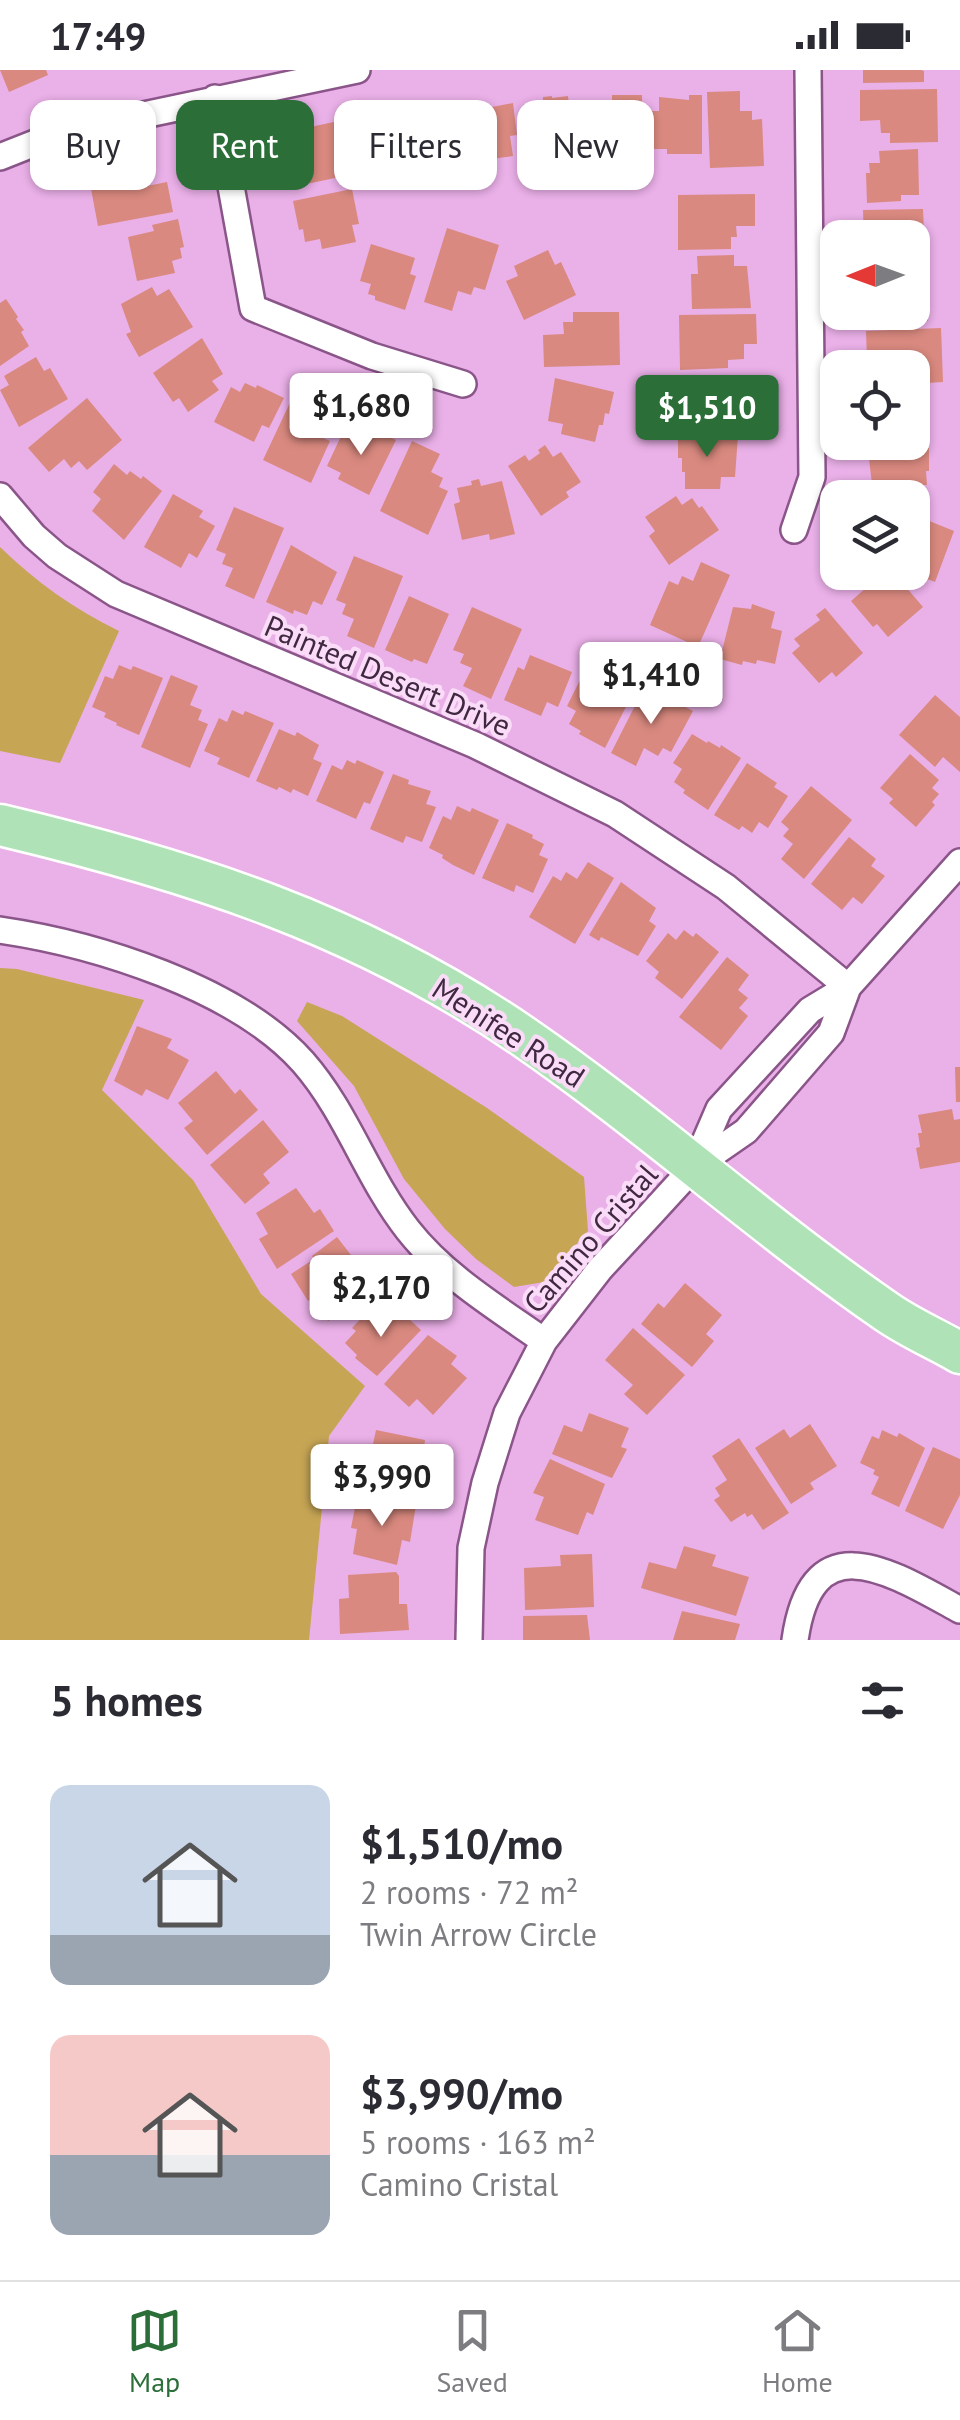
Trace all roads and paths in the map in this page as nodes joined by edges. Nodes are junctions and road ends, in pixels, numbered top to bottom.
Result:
1 (357, 70) edge
2 (808, 70) edge
3 (215, 98) junction
4 (0, 157) edge
5 (463, 384) dead end
6 (0, 496) edge
7 (794, 530) dead end
8 (0, 825) edge
9 (960, 862) edge
10 (0, 930) edge
11 (848, 988) junction
12 (694, 1168) junction
13 (544, 1340) junction
14 (960, 1352) edge
15 (960, 1610) edge
16 (469, 1640) edge
17 (795, 1640) edge

1 - 3 street
2 - 7 street
3 - 4 street
3 - 5 street
6 - 11 street, Painted Desert Drive
8 - 12 main road, Menifee Road
9 - 11 street, Camino Cristal
10 - 13 street
11 - 12 street, Camino Cristal
12 - 13 street, Camino Cristal
12 - 14 main road, Menifee Road
13 - 16 street, Camino Cristal
15 - 17 street

